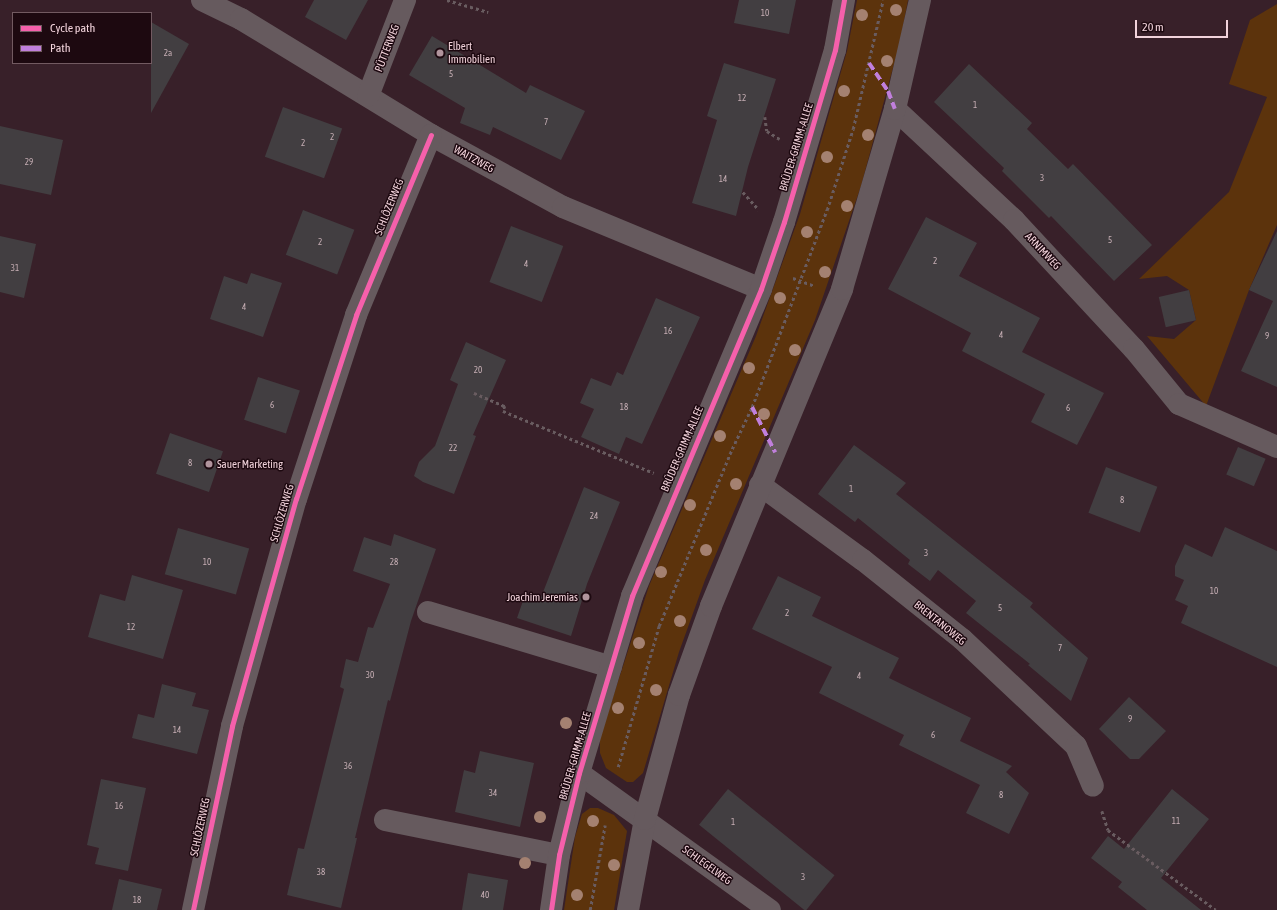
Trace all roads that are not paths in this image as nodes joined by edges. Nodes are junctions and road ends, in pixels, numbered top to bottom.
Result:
1 (202, 0) edge
2 (405, 0) edge
3 (844, 0) edge
4 (920, 0) edge
5 (368, 96) junction
6 (895, 109) junction
7 (431, 135) junction
8 (761, 289) junction
9 (1277, 447) edge
10 (760, 485) junction
11 (428, 612) dead end
12 (611, 668) junction
13 (579, 773) junction
14 (1093, 786) road end
15 (645, 819) junction
16 (385, 820) dead end
17 (559, 855) junction
18 (193, 910) edge
19 (551, 910) edge
20 (628, 910) edge
21 (770, 910) edge

1 - 5 street, WAITZWEG
2 - 5 street, PÜTTERWEG
3 - 8 street, BRÜDER-GRIMM-ALLEE
4 - 6 street
5 - 7 street, WAITZWEG
6 - 9 street, ARNIMWEG
6 - 10 street
7 - 8 street, WAITZWEG
7 - 18 street, SCHLÖZERWEG
8 - 12 street, BRÜDER-GRIMM-ALLEE
10 - 14 street, BRENTANOWEG
10 - 15 street
11 - 12 street
12 - 13 street, BRÜDER-GRIMM-ALLEE
13 - 15 street, BRÜDER-GRIMM-ALLEE
13 - 17 street, BRÜDER-GRIMM-ALLEE
15 - 20 street
15 - 21 street, SCHLEGELWEG
16 - 17 street
17 - 19 street, BRÜDER-GRIMM-ALLEE

